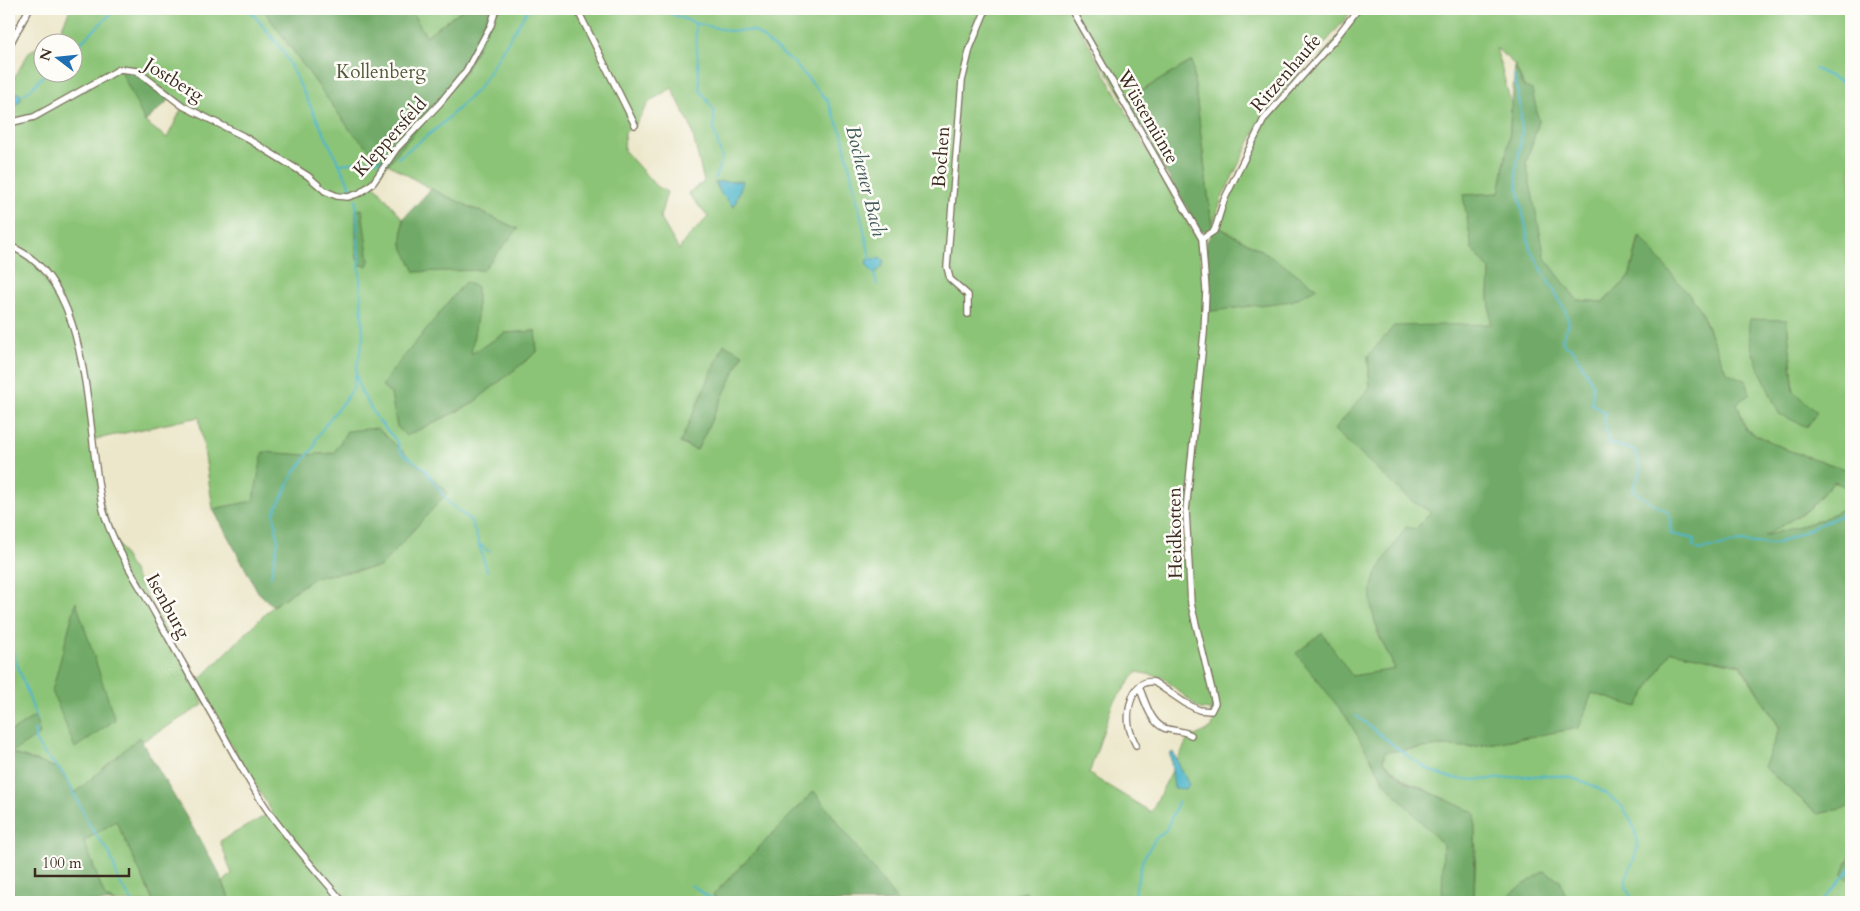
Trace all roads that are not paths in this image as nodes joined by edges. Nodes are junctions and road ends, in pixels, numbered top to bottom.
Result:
1 (29, 9) edge
2 (496, 9) edge
3 (577, 9) edge
4 (986, 9) edge
5 (1071, 9) edge
6 (1358, 9) edge
7 (9, 46) edge
8 (215, 122) joint
9 (9, 123) edge
10 (635, 125) dead end
11 (1202, 239) junction
12 (9, 246) edge
13 (968, 314) dead end
14 (1139, 687) junction
15 (1191, 735) dead end
16 (1136, 745) dead end
17 (343, 902) edge

1 - 7 street
2 - 8 street, Kleppersfeld
3 - 10 street
4 - 13 street, Bochen
5 - 11 street, Wüstemünte
6 - 11 street, Ritzenhaufe
8 - 9 street, Jostberg
11 - 14 street, Heidkotten
12 - 17 street, Isenburg
14 - 15 street
14 - 16 street

